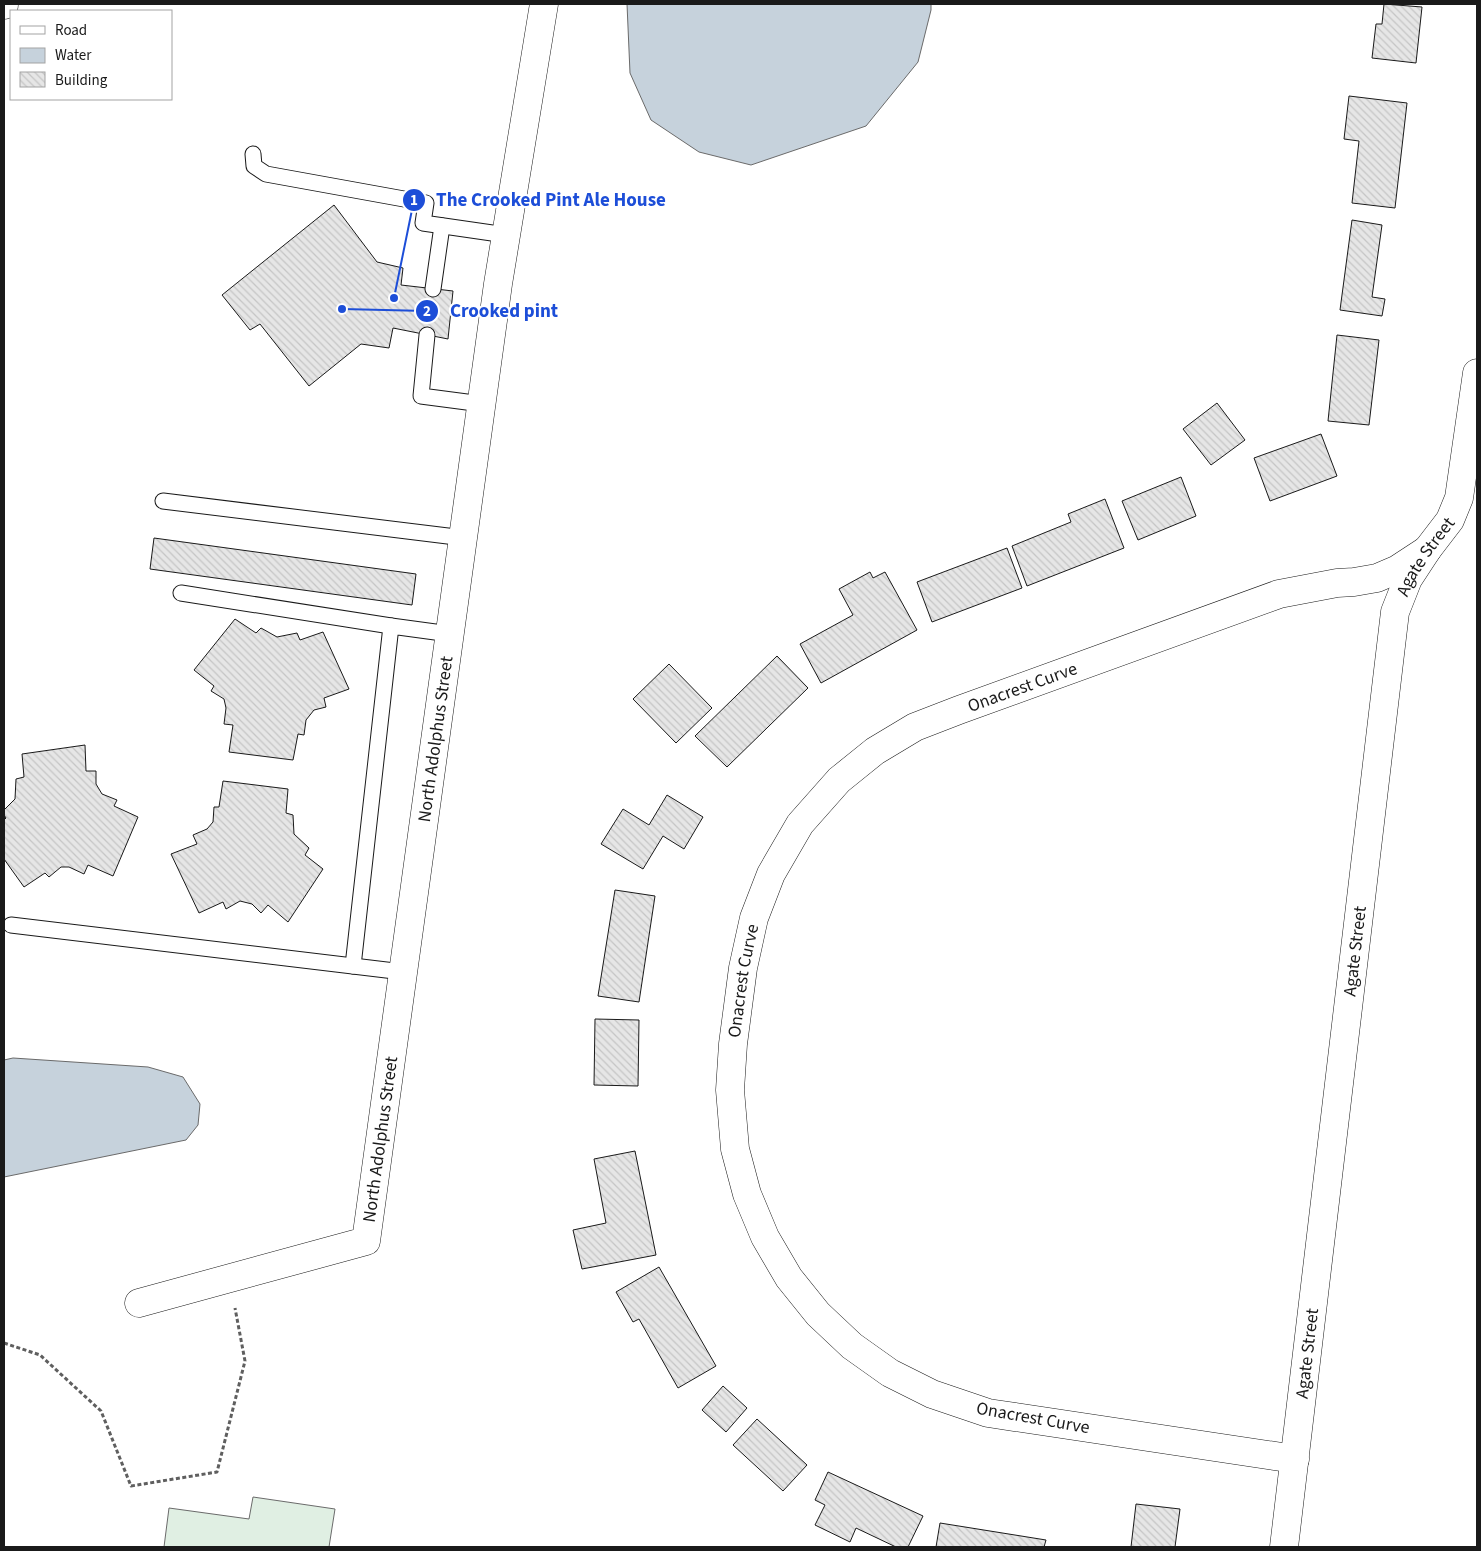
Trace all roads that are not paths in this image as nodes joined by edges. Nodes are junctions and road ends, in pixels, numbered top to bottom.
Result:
1 (544, 4) edge
2 (253, 154) dead end
3 (442, 226) junction
4 (506, 235) junction
5 (433, 289) dead end
6 (427, 335) dead end
7 (1477, 373) edge
8 (482, 404) junction
9 (163, 501) dead end
10 (464, 538) junction
11 (1427, 550) junction
12 (181, 593) dead end
13 (391, 626) junction
14 (450, 634) junction
15 (10, 925) dead end
16 (352, 966) junction
17 (403, 972) junction
18 (139, 1303) dead end
19 (1295, 1459) junction
20 (1284, 1547) edge

1 - 4 street, North Adolphus Street
2 - 3 lane
3 - 4 lane
3 - 5 lane
4 - 8 street, North Adolphus Street
6 - 8 lane
7 - 11 street, Agate Street
8 - 10 street, North Adolphus Street
9 - 10 lane
10 - 14 street, North Adolphus Street
11 - 19 street, Agate Street
11 - 19 street, Onacrest Curve
12 - 13 lane
13 - 14 lane
13 - 16 lane
14 - 17 street, North Adolphus Street
15 - 16 lane
16 - 17 lane
17 - 18 street, North Adolphus Street
19 - 20 street, Agate Street

